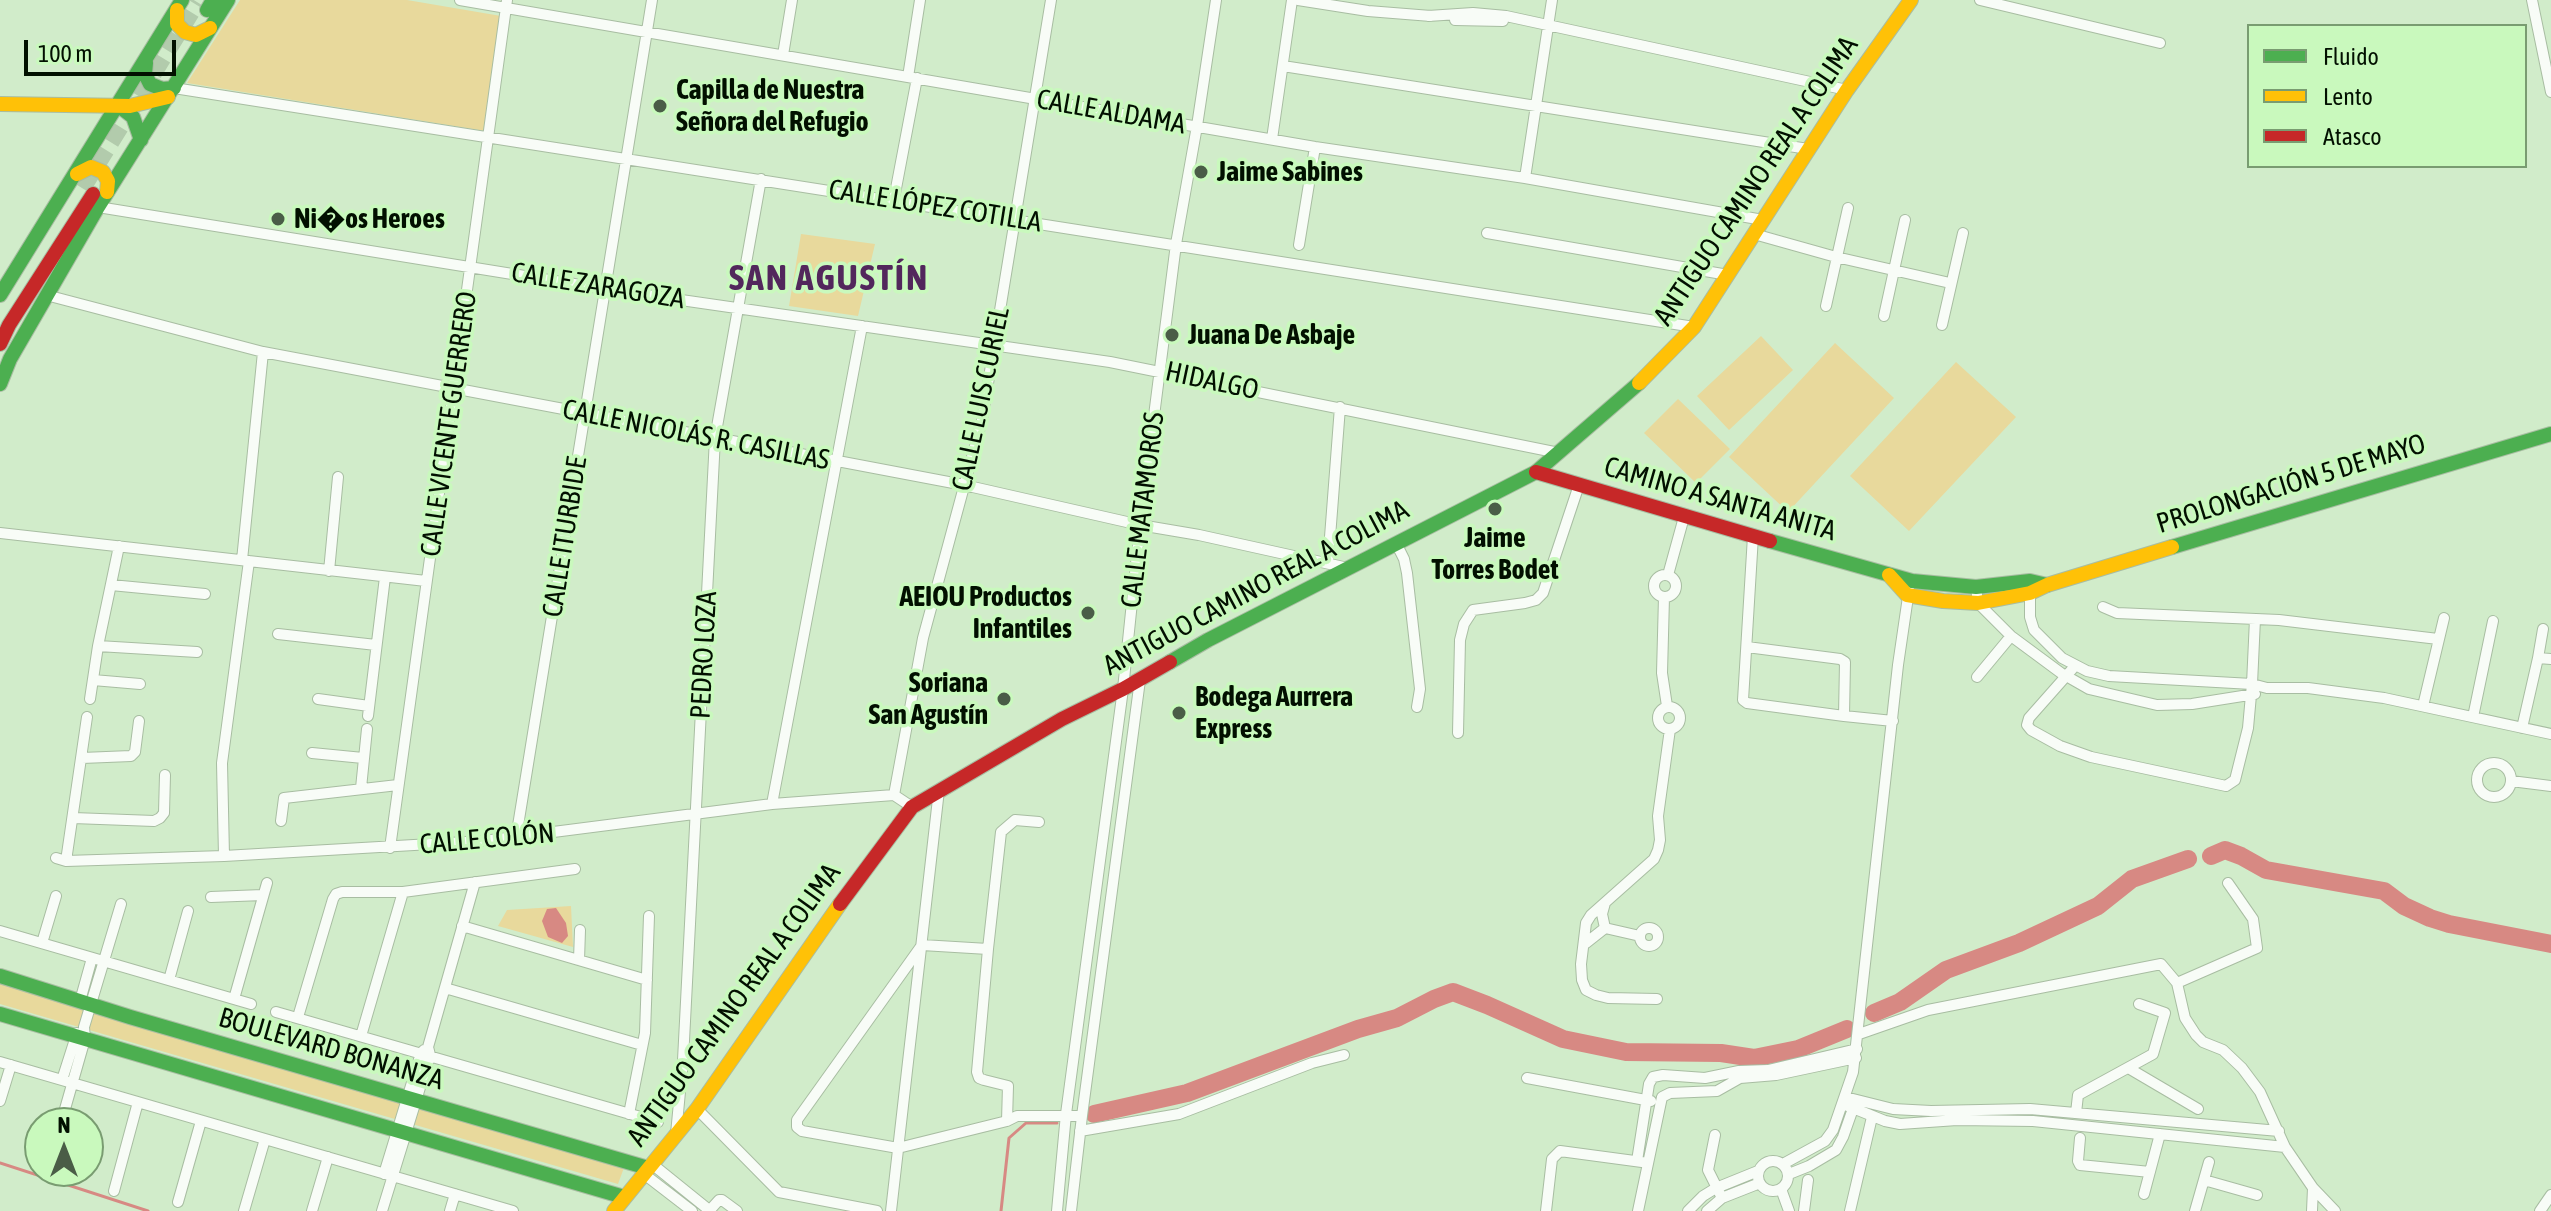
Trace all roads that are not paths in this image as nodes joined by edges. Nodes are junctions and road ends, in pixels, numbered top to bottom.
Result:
1 (228, 0) edge
2 (460, 0) edge
3 (652, 0) edge
4 (792, 0) edge
5 (920, 0) edge
6 (1051, 0) edge
7 (1216, 0) edge
8 (1295, 0) edge
9 (1552, 0) edge
10 (1911, 0) edge
11 (1980, 0) edge
12 (2532, 0) edge
13 (196, 4) edge
14 (507, 4) edge
15 (1369, 6) edge
16 (1549, 24) junction
17 (210, 28) junction
18 (647, 32) junction
19 (2160, 43) dead end
20 (148, 55) junction
21 (783, 55) junction
22 (1283, 66) junction
23 (912, 78) junction
24 (1847, 90) junction
25 (171, 92) junction
26 (2551, 92) edge
27 (1035, 98) junction
28 (0, 104) edge
29 (119, 105) junction
30 (1537, 106) junction
31 (1197, 126) junction
32 (489, 136) junction
33 (1272, 139) junction
34 (141, 140) junction
35 (1315, 147) junction
36 (1808, 149) junction
37 (626, 159) junction
38 (1525, 178) junction
39 (761, 179) junction
40 (91, 191) junction
41 (894, 197) junction
42 (1848, 208) dead end
43 (1015, 219) junction
44 (1763, 220) junction
45 (1905, 220) dead end
46 (1487, 233) dead end
47 (1963, 233) dead end
48 (1754, 234) junction
49 (1176, 244) junction
50 (1299, 245) dead end
51 (1836, 257) junction
52 (471, 267) junction
53 (1894, 270) junction
54 (1728, 275) junction
55 (1950, 283) junction
56 (605, 289) junction
57 (0, 295) edge
58 (46, 295) junction
59 (1826, 306) dead end
60 (739, 308) junction
61 (1884, 316) dead end
62 (0, 317) edge
63 (1942, 325) dead end
64 (862, 326) junction
65 (1694, 327) junction
66 (0, 344) edge
67 (995, 344) junction
68 (263, 352) junction
69 (1160, 370) junction
70 (0, 384) edge
71 (454, 389) junction
72 (1340, 407) junction
73 (585, 414) junction
74 (2551, 434) edge
75 (715, 438) junction
76 (1559, 453) junction
77 (835, 461) junction
78 (1536, 472) junction
79 (338, 477) dead end
80 (964, 485) junction
81 (1579, 485) junction
82 (1684, 517) junction
83 (1140, 525) junction
84 (0, 533) edge
85 (1753, 536) junction
86 (1396, 543) junction
87 (119, 546) junction
88 (246, 561) junction
89 (1328, 563) junction
90 (1348, 568) junction
91 (329, 571) junction
92 (385, 577) junction
93 (426, 581) junction
94 (111, 585) junction
95 (1976, 587) junction
96 (2030, 587) junction
97 (1909, 588) junction
98 (205, 594) dead end
99 (1978, 603) junction
100 (2103, 607) dead end
101 (2444, 618) dead end
102 (2255, 619) junction
103 (2493, 621) dead end
104 (2543, 629) dead end
105 (278, 634) dead end
106 (2011, 636) junction
107 (2438, 639) junction
108 (376, 645) junction
109 (98, 646) junction
110 (1747, 647) junction
111 (197, 652) dead end
112 (2538, 658) junction
113 (2551, 659) edge
114 (2075, 666) junction
115 (2066, 676) junction
116 (1977, 677) dead end
117 (93, 680) junction
118 (1140, 680) junction
119 (140, 684) dead end
120 (1123, 689) junction
121 (2252, 690) junction
122 (90, 699) dead end
123 (318, 699) dead end
124 (1667, 706) junction
125 (2423, 706) junction
126 (1417, 707) dead end
127 (1844, 716) junction
128 (87, 717) dead end
129 (2473, 717) junction
130 (139, 721) dead end
131 (1893, 721) junction
132 (2522, 728) junction
133 (367, 729) dead end
134 (1670, 729) junction
135 (1458, 733) dead end
136 (2551, 734) edge
137 (312, 753) dead end
138 (82, 758) junction
139 (363, 758) junction
140 (165, 775) dead end
141 (2511, 781) dead end
142 (398, 785) junction
143 (2551, 786) edge
144 (361, 788) junction
145 (939, 790) junction
146 (894, 795) junction
147 (772, 804) junction
148 (912, 807) junction
149 (696, 814) junction
150 (73, 818) junction
151 (281, 821) dead end
152 (1039, 822) dead end
153 (516, 838) junction
154 (390, 848) junction
155 (1100, 848) junction
156 (1118, 850) junction
157 (224, 856) junction
158 (575, 869) dead end
159 (475, 882) junction
160 (267, 883) dead end
161 (2228, 883) dead end
162 (403, 892) junction
163 (263, 895) junction
164 (56, 896) dead end
165 (211, 897) dead end
166 (1605, 903) junction
167 (121, 904) dead end
168 (188, 911) dead end
169 (649, 916) dead end
170 (462, 926) junction
171 (1605, 928) junction
172 (580, 930) dead end
173 (0, 931) edge
174 (1640, 936) dead end
175 (42, 943) junction
176 (1586, 943) junction
177 (922, 945) junction
178 (988, 949) junction
179 (92, 958) junction
180 (579, 960) junction
181 (105, 961) junction
182 (0, 976) edge
183 (169, 980) junction
184 (647, 980) junction
185 (2177, 983) junction
186 (445, 988) junction
187 (234, 999) junction
188 (1657, 999) dead end
189 (85, 1003) junction
190 (251, 1004) dead end
191 (2139, 1004) dead end
192 (276, 1012) dead end
193 (0, 1014) edge
194 (298, 1017) junction
195 (81, 1034) junction
196 (1859, 1034) junction
197 (361, 1036) junction
198 (642, 1045) junction
199 (427, 1052) junction
200 (1857, 1054) junction
201 (1344, 1055) dead end
202 (5, 1064) edge
203 (2130, 1069) junction
204 (1527, 1078) dead end
205 (67, 1082) junction
206 (412, 1099) junction
207 (1648, 1100) junction
208 (0, 1101) edge
209 (138, 1102) junction
210 (1849, 1102) junction
211 (1659, 1103) junction
212 (63, 1107) edge
213 (697, 1109) junction
214 (2198, 1109) dead end
215 (2076, 1113) junction
216 (629, 1114) junction
217 (1066, 1114) junction
218 (1957, 1115) junction
219 (1082, 1116) junction
220 (1872, 1117) junction
221 (201, 1121) junction
222 (1007, 1121) junction
223 (658, 1122) dead end
224 (2171, 1122) junction
225 (402, 1131) junction
226 (1080, 1131) junction
227 (2279, 1131) junction
228 (676, 1134) junction
229 (2165, 1134) junction
230 (1715, 1135) dead end
231 (2080, 1138) dead end
232 (265, 1139) junction
233 (2285, 1147) junction
234 (898, 1148) junction
235 (328, 1157) junction
236 (1642, 1162) junction
237 (2209, 1162) dead end
238 (648, 1169) junction
239 (1786, 1169) junction
240 (1758, 1171) junction
241 (2150, 1172) junction
242 (388, 1175) junction
243 (1808, 1180) dead end
244 (2204, 1180) junction
245 (1760, 1183) junction
246 (1716, 1188) junction
247 (2313, 1188) junction
248 (1781, 1189) junction
249 (114, 1191) dead end
250 (455, 1194) junction
251 (2144, 1194) dead end
252 (2257, 1195) dead end
253 (2551, 1195) edge
254 (624, 1197) junction
255 (1722, 1198) junction
256 (178, 1202) dead end
257 (830, 1207) edge
258 (244, 1211) edge
259 (312, 1211) edge
260 (382, 1211) edge
261 (450, 1211) edge
262 (513, 1211) edge
263 (614, 1211) edge
264 (692, 1211) edge
265 (709, 1211) edge
266 (737, 1211) edge
267 (877, 1211) edge
268 (891, 1211) edge
269 (1057, 1211) edge
270 (1071, 1211) edge
271 (1546, 1211) edge
272 (1638, 1211) edge
273 (1688, 1211) edge
274 (1707, 1211) edge
275 (1789, 1211) edge
276 (1804, 1211) edge
277 (1850, 1211) edge
278 (2195, 1211) edge
279 (2312, 1211) edge
280 (2335, 1211) edge
281 (2540, 1211) edge

1 - 17 main road
2 - 14 street, CALLE ALDAMA
3 - 18 street, CALLE ITURBIDE
4 - 21 street
5 - 23 street
6 - 27 street, CALLE LUIS CURIEL
7 - 31 street, CALLE MATAMOROS
8 - 15 street
8 - 22 street
9 - 16 street
10 - 24 main road, ANTIGUO CAMINO REAL A COLIMA
11 - 19 street
12 - 26 street
13 - 17 main road
13 - 20 main road
14 - 18 street, CALLE ALDAMA
14 - 32 street, CALLE VICENTE GUERRERO
15 - 16 street
16 - 24 street
16 - 30 street
17 - 25 main road
18 - 21 street, CALLE ALDAMA
18 - 37 street, CALLE ITURBIDE
20 - 25 main road
20 - 29 main road
21 - 23 street, CALLE ALDAMA
22 - 30 street
22 - 33 street
23 - 27 street, CALLE ALDAMA
23 - 41 street
24 - 36 main road, ANTIGUO CAMINO REAL A COLIMA
25 - 29 main road
25 - 32 street, CALLE LÓPEZ COTILLA
25 - 34 main road
27 - 31 street, CALLE ALDAMA
27 - 43 street, CALLE LUIS CURIEL
28 - 29 main road
29 - 34 main road
29 - 40 main road
30 - 36 street
30 - 38 street
31 - 33 street, CALLE ALDAMA
31 - 49 street, CALLE MATAMOROS
32 - 37 street, CALLE LÓPEZ COTILLA
32 - 52 street, CALLE VICENTE GUERRERO
33 - 35 street, CALLE ALDAMA
34 - 40 main road
35 - 38 street, CALLE ALDAMA
35 - 50 street
36 - 44 main road, ANTIGUO CAMINO REAL A COLIMA
37 - 39 street, CALLE LÓPEZ COTILLA
37 - 56 street, CALLE ITURBIDE
38 - 44 street, CALLE ALDAMA
39 - 41 street, CALLE LÓPEZ COTILLA
39 - 60 street, PEDRO LOZA
40 - 52 street, CALLE ZARAGOZA
40 - 57 main road
40 - 58 main road
40 - 62 main road
40 - 66 main road
41 - 43 street, CALLE LÓPEZ COTILLA
42 - 51 street
43 - 49 street, CALLE LÓPEZ COTILLA
43 - 67 street, CALLE LUIS CURIEL
44 - 48 main road, ANTIGUO CAMINO REAL A COLIMA
45 - 53 street
46 - 54 street
47 - 55 street
48 - 51 street
48 - 54 main road, ANTIGUO CAMINO REAL A COLIMA
49 - 65 street, CALLE LÓPEZ COTILLA
49 - 69 street, CALLE MATAMOROS
51 - 53 street
51 - 59 street
52 - 56 street, CALLE ZARAGOZA
52 - 71 street, CALLE VICENTE GUERRERO
53 - 55 street
53 - 61 street
54 - 65 main road, ANTIGUO CAMINO REAL A COLIMA
55 - 63 street
56 - 60 street, CALLE ZARAGOZA
56 - 73 street, CALLE ITURBIDE
58 - 68 street, CALLE NICOLÁS R. CASILLAS
58 - 70 main road
60 - 64 street, CALLE ZARAGOZA
60 - 75 street, PEDRO LOZA
64 - 67 street, HIDALGO
64 - 77 street
65 - 76 main road, ANTIGUO CAMINO REAL A COLIMA
67 - 69 street, HIDALGO
67 - 80 street, CALLE LUIS CURIEL
68 - 71 street, CALLE NICOLÁS R. CASILLAS
68 - 88 street
69 - 72 street, HIDALGO
69 - 83 street, CALLE MATAMOROS
71 - 73 street, CALLE NICOLÁS R. CASILLAS
71 - 93 street, CALLE VICENTE GUERRERO
72 - 76 street, HIDALGO
72 - 89 street
73 - 75 street, CALLE NICOLÁS R. CASILLAS
73 - 153 street, CALLE ITURBIDE
74 - 96 main road, PROLONGACIÓN 5 DE MAYO
75 - 77 street, CALLE NICOLÁS R. CASILLAS
75 - 149 street, PEDRO LOZA
76 - 78 main road, ANTIGUO CAMINO REAL A COLIMA
77 - 80 street, CALLE NICOLÁS R. CASILLAS
77 - 147 street
78 - 81 main road, CAMINO A SANTA ANITA
78 - 86 main road, ANTIGUO CAMINO REAL A COLIMA
79 - 91 street
80 - 83 street, CALLE NICOLÁS R. CASILLAS
80 - 146 street, CALLE LUIS CURIEL
81 - 82 main road, CAMINO A SANTA ANITA
81 - 135 street
82 - 85 main road, CAMINO A SANTA ANITA
82 - 124 street
83 - 89 street, CALLE NICOLÁS R. CASILLAS
83 - 120 street, CALLE MATAMOROS
84 - 87 street
85 - 97 main road, CAMINO A SANTA ANITA
85 - 110 street
86 - 90 main road, ANTIGUO CAMINO REAL A COLIMA
86 - 126 street
87 - 88 street
87 - 94 street
88 - 91 street
88 - 157 street
89 - 90 street, CALLE NICOLÁS R. CASILLAS
90 - 118 main road, ANTIGUO CAMINO REAL A COLIMA
91 - 92 street
92 - 93 street
92 - 108 street
93 - 142 street, CALLE VICENTE GUERRERO
94 - 98 street
94 - 109 street
95 - 96 main road, PROLONGACIÓN 5 DE MAYO
95 - 97 main road, PROLONGACIÓN 5 DE MAYO
95 - 99 street
96 - 99 main road, PROLONGACIÓN 5 DE MAYO
96 - 114 street
97 - 99 main road, PROLONGACIÓN 5 DE MAYO
97 - 131 street
99 - 106 street
100 - 102 street
101 - 107 street
102 - 107 street
102 - 121 street
103 - 129 street
104 - 112 street
105 - 108 street
106 - 115 street
106 - 116 street
107 - 125 street
108 - 123 street
109 - 111 street
109 - 117 street
110 - 127 street
110 - 127 street
112 - 113 street
112 - 132 street
114 - 115 street
114 - 121 street
115 - 121 street
115 - 121 street
117 - 119 street
117 - 122 street
118 - 120 main road, ANTIGUO CAMINO REAL A COLIMA
118 - 156 street
120 - 145 main road, ANTIGUO CAMINO REAL A COLIMA
120 - 155 street, CALLE MATAMOROS
121 - 125 street
124 - 134 street
124 - 134 street
125 - 129 street
127 - 131 street
128 - 138 street
129 - 132 street
130 - 138 street
131 - 196 street
132 - 136 street
133 - 139 street
134 - 166 street
137 - 139 street
138 - 150 street
139 - 144 street
140 - 150 street
141 - 143 street
142 - 144 street
142 - 154 street, CALLE VICENTE GUERRERO
144 - 151 street
145 - 148 main road, ANTIGUO CAMINO REAL A COLIMA
145 - 177 street
146 - 147 street, CALLE COLÓN
146 - 148 street
147 - 149 street, CALLE COLÓN
148 - 213 main road, ANTIGUO CAMINO REAL A COLIMA
149 - 153 street, CALLE COLÓN
149 - 228 street, PEDRO LOZA
150 - 157 street, CALLE COLÓN
152 - 178 street
153 - 154 street, CALLE COLÓN
154 - 157 street, CALLE COLÓN
155 - 156 street
155 - 217 street, CALLE MATAMOROS
156 - 219 street
158 - 159 street
159 - 162 street
159 - 170 street
160 - 163 street
161 - 185 street
162 - 194 street
162 - 197 street
163 - 165 street
163 - 187 street
164 - 175 street
166 - 171 street
166 - 176 street
167 - 181 street
168 - 183 street
169 - 184 street
170 - 180 street
170 - 186 street
171 - 174 street
171 - 176 street
172 - 180 street
173 - 175 street
175 - 179 street
176 - 188 street
177 - 178 street
177 - 234 street
177 - 234 street
178 - 222 street
179 - 181 street
179 - 189 street
180 - 184 street
181 - 183 street
181 - 189 street
182 - 189 main road, BOULEVARD BONANZA
183 - 187 street
184 - 198 street
185 - 196 street
185 - 227 street
186 - 198 street
186 - 199 street
187 - 190 street
189 - 195 street
189 - 206 main road, BOULEVARD BONANZA
191 - 203 street
192 - 194 street
193 - 195 main road, BOULEVARD BONANZA
194 - 197 street
195 - 205 street
195 - 225 main road, BOULEVARD BONANZA
196 - 200 street
197 - 199 street
198 - 216 street
199 - 206 street
199 - 216 street
200 - 207 street
200 - 210 street
200 - 211 street
201 - 226 street
202 - 205 street
202 - 208 street
203 - 214 street
203 - 215 street
204 - 207 street
205 - 209 street
205 - 212 street
206 - 225 street
206 - 238 main road, BOULEVARD BONANZA
207 - 211 street
207 - 236 street
209 - 221 street
209 - 249 street
210 - 218 street
210 - 220 street
210 - 239 street
211 - 236 street
213 - 228 main road, ANTIGUO CAMINO REAL A COLIMA
213 - 257 street
215 - 218 street
215 - 224 street
216 - 223 street
217 - 219 street
217 - 222 street
217 - 269 street, CALLE MATAMOROS
218 - 220 street
218 - 229 street
219 - 226 street
220 - 277 street
221 - 232 street
221 - 256 street
222 - 234 street
224 - 227 street
224 - 229 street
225 - 242 street
225 - 254 main road, BOULEVARD BONANZA
226 - 270 street
227 - 233 street
228 - 238 main road, ANTIGUO CAMINO REAL A COLIMA
229 - 233 street
229 - 241 street
230 - 246 street
231 - 241 street
232 - 235 street
232 - 258 street
233 - 247 street
234 - 268 street
235 - 242 street
235 - 259 street
236 - 271 street
236 - 272 street
237 - 244 street
238 - 254 main road, ANTIGUO CAMINO REAL A COLIMA
238 - 264 street
238 - 265 street
239 - 240 street
239 - 248 street
240 - 245 street
240 - 246 street
241 - 251 street
242 - 250 street
242 - 260 street
243 - 276 street
244 - 252 street
244 - 278 street
245 - 248 street
245 - 255 street
246 - 255 street
246 - 273 street
247 - 279 street
247 - 280 street
248 - 275 street
250 - 261 street
250 - 262 street
253 - 281 street
254 - 263 main road, ANTIGUO CAMINO REAL A COLIMA
255 - 274 street
257 - 267 street
265 - 266 street

